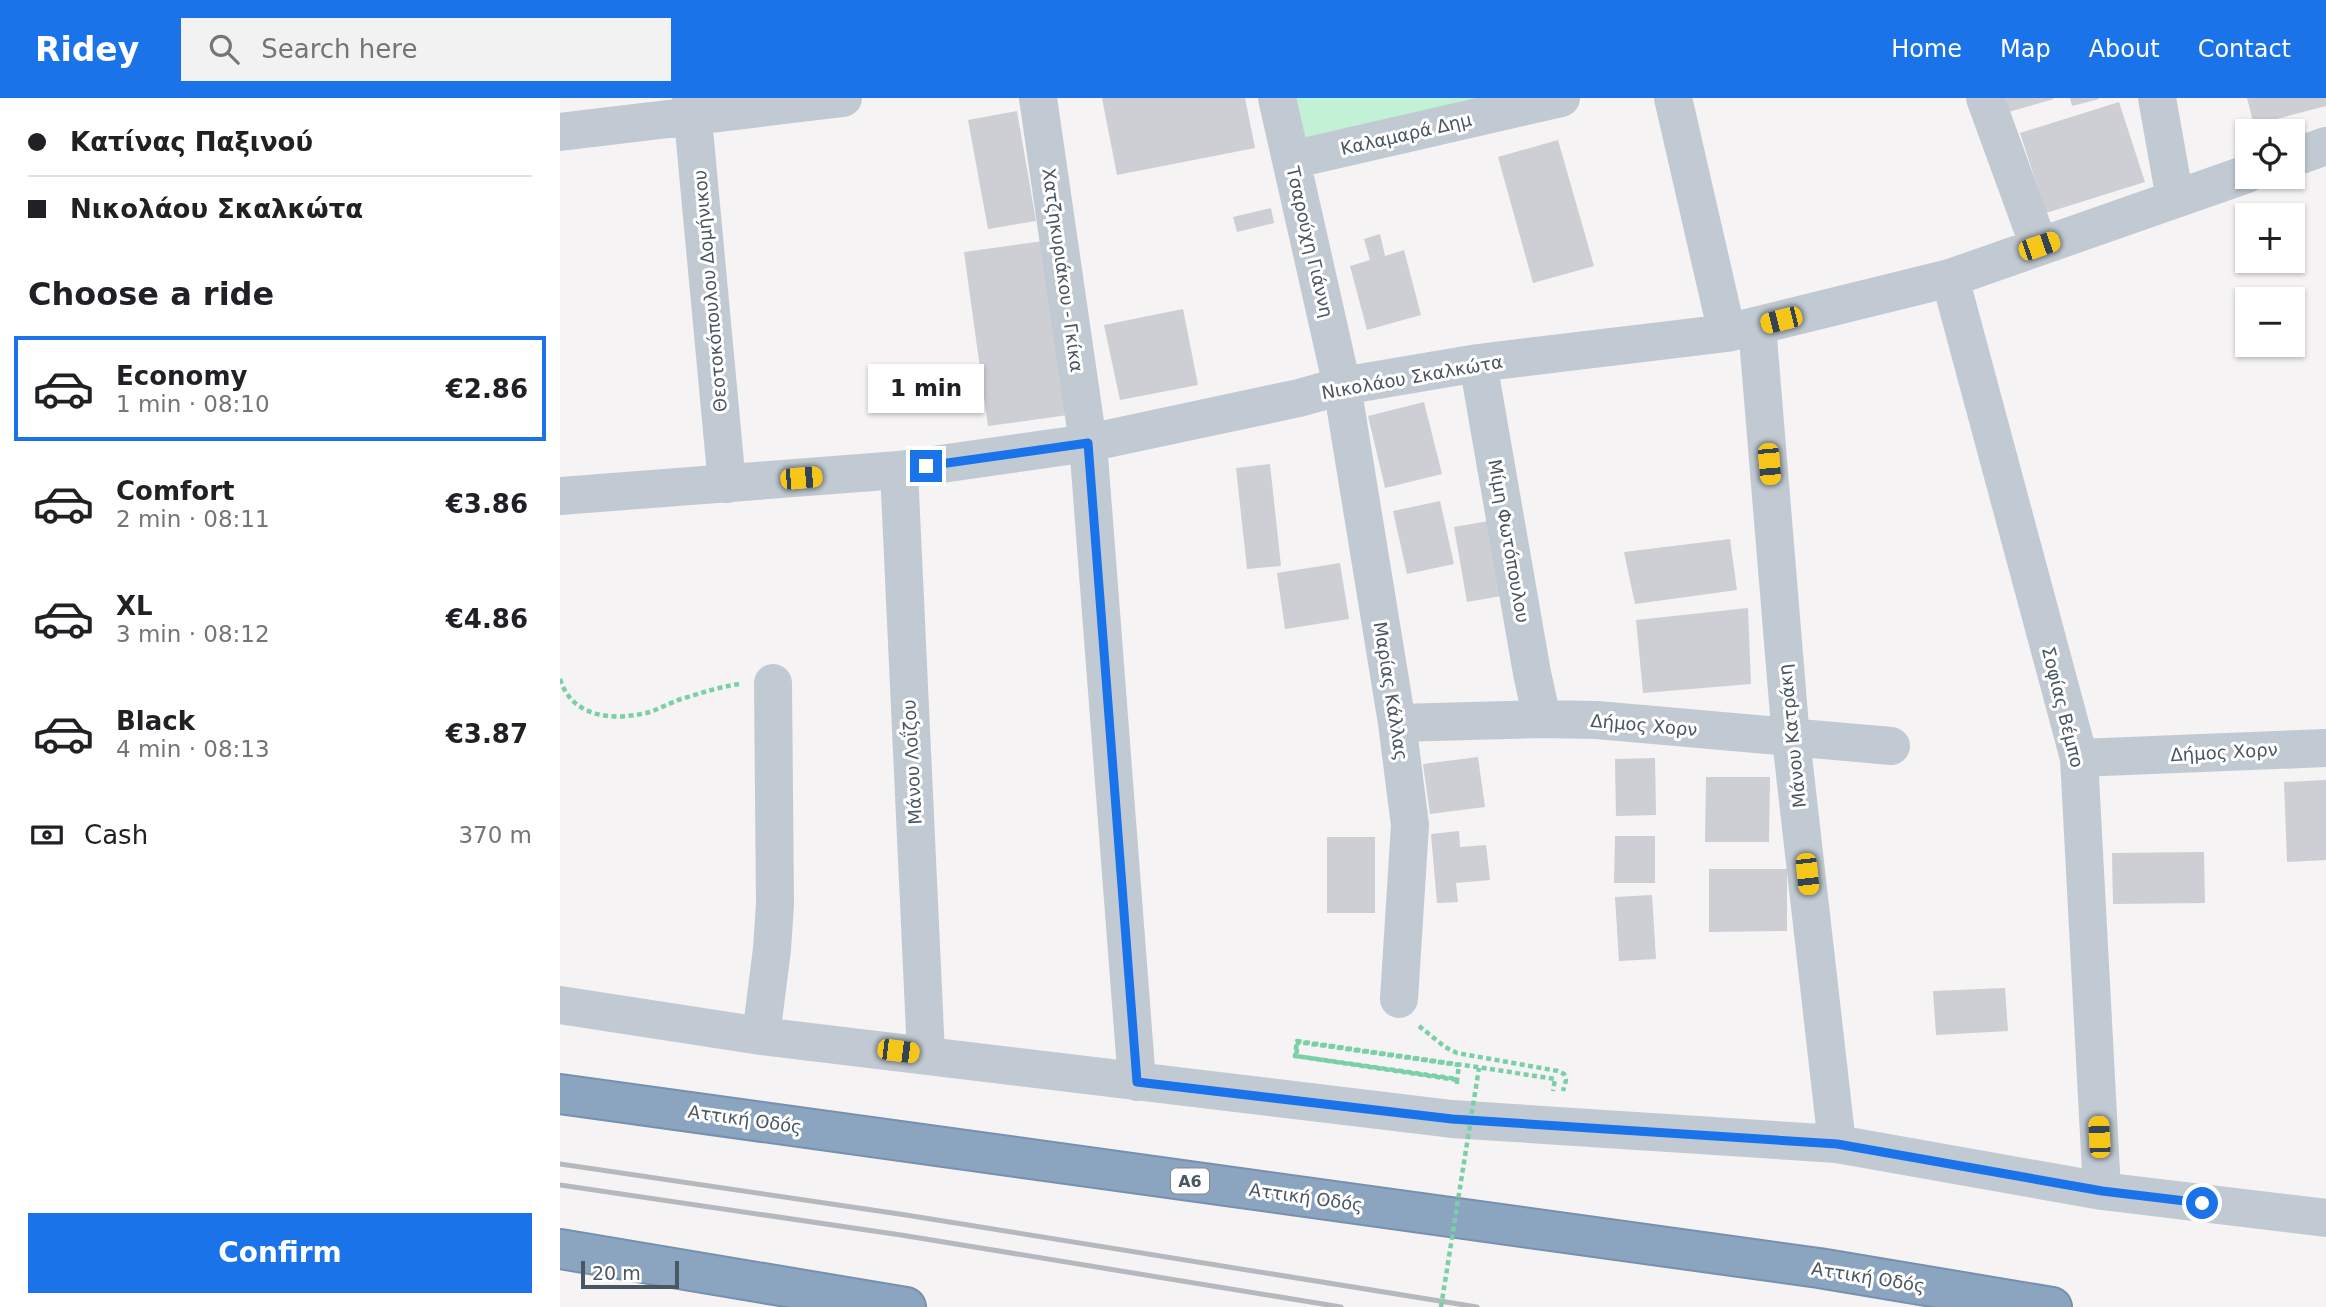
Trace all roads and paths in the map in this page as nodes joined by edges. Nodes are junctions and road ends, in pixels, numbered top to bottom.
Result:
1 (843, 98) edge
2 (1038, 98) edge
3 (1277, 98) edge
4 (1562, 98) edge
5 (1673, 98) edge
6 (1985, 98) edge
7 (2157, 98) edge
8 (693, 107) edge
9 (560, 132) edge
10 (2326, 146) edge
11 (2305, 153) edge
12 (1291, 160) junction
13 (2235, 178) edge
14 (2175, 199) junction
15 (2039, 246) junction
16 (1950, 278) junction
17 (1742, 330) junction
18 (1478, 363) junction
19 (1342, 386) junction
20 (1088, 443) junction
21 (899, 470) junction
22 (727, 484) junction
23 (560, 496) edge
24 (560, 679) edge
25 (773, 683) joint
26 (1542, 719) junction
27 (1396, 723) junction
28 (1791, 739) junction
29 (1891, 746) dead end
30 (2326, 748) edge
31 (2079, 758) junction
32 (1399, 999) joint
33 (560, 1005) edge
34 (761, 1036) junction
35 (926, 1055) junction
36 (1479, 1068) junction
37 (1450, 1078) dead end
38 (1551, 1078) dead end
39 (1137, 1082) junction
40 (560, 1094) edge
41 (1553, 1097) dead end
42 (1837, 1144) junction
43 (2102, 1191) junction
44 (2326, 1218) edge
45 (560, 1249) edge
46 (906, 1307) edge
47 (1441, 1307) edge
48 (2052, 1307) edge

1 - 8 street
2 - 20 street, Χατζηκυριάκου - Γκίκα
3 - 12 street, Τσαρούχη Γιάννη
4 - 12 street, Καλαμαρά Δημ
5 - 17 street, Μάνου Κατράκη
6 - 15 street
7 - 14 street
8 - 9 street
8 - 22 street, Θεοτοκόπουλου Δομήνικου
10 - 11 street
12 - 19 street, Τσαρούχη Γιάννη
13 - 14 street, Νικολάου Σκαλκώτα
14 - 15 street, Νικολάου Σκαλκώτα
15 - 16 street, Νικολάου Σκαλκώτα
16 - 17 street, Νικολάου Σκαλκώτα
16 - 31 street, Σοφίας Βέμπο
17 - 18 street, Νικολάου Σκαλκώτα
17 - 28 street, Μάνου Κατράκη
18 - 19 street, Νικολάου Σκαλκώτα
18 - 26 street, Μίμη Φωτόπουλου
19 - 20 street, Νικολάου Σκαλκώτα
19 - 27 street, Μαρίας Κάλλας
20 - 21 street, Νικολάου Σκαλκώτα
20 - 39 street, Χατζηκυριάκου - Γκίκα
21 - 22 street, Νικολάου Σκαλκώτα
21 - 35 street, Μάνου Λοΐζου
22 - 23 street, Νικολάου Σκαλκώτα
24 - 25 path
25 - 34 street
26 - 27 street, Δήμος Χορν
26 - 28 street, Δήμος Χορν
27 - 32 street, Μαρίας Κάλλας
28 - 29 street, Δήμος Χορν
28 - 42 street, Μάνου Κατράκη
30 - 31 street, Δήμος Χορν
31 - 43 street, Σοφίας Βέμπο
32 - 41 path
33 - 34 street
34 - 35 street
35 - 39 street
36 - 37 path, bridge
36 - 38 path
36 - 47 path, bridge
39 - 42 street
40 - 48 highway, Αττική Οδός / Α6
42 - 43 street
43 - 44 street
45 - 46 highway

